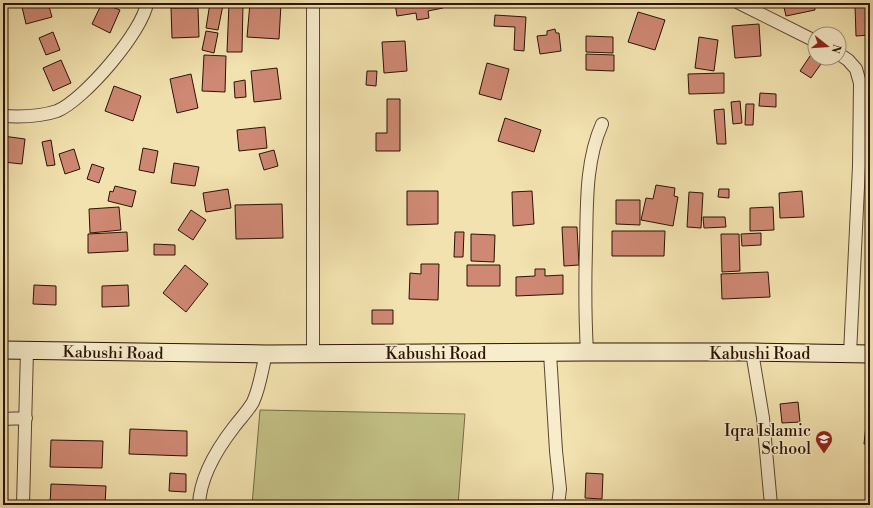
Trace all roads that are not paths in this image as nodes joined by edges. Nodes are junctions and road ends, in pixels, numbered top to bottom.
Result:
1 (148, 3) edge
2 (313, 3) edge
3 (739, 3) edge
4 (807, 37) edge
5 (847, 59) edge
6 (3, 116) edge
7 (602, 124) dead end
8 (3, 350) edge
9 (27, 350) junction
10 (550, 352) junction
11 (587, 352) junction
12 (752, 352) junction
13 (313, 353) junction
14 (266, 354) junction
15 (850, 354) junction
16 (870, 354) edge
17 (26, 418) junction
18 (3, 419) edge
19 (23, 505) edge
20 (200, 505) edge
21 (558, 505) edge
22 (771, 505) edge

1 - 6 street
2 - 13 street
3 - 4 street
5 - 15 street
7 - 11 street
8 - 9 main road, Kabushi Road
9 - 14 main road, Kabushi Road
9 - 17 street
10 - 11 main road, Kabushi Road
10 - 13 main road, Kabushi Road
10 - 21 street
11 - 12 main road, Kabushi Road
12 - 15 main road, Kabushi Road
12 - 22 street
13 - 14 main road, Kabushi Road
14 - 20 street
15 - 16 main road, Kabushi Road
17 - 18 street
17 - 19 street

